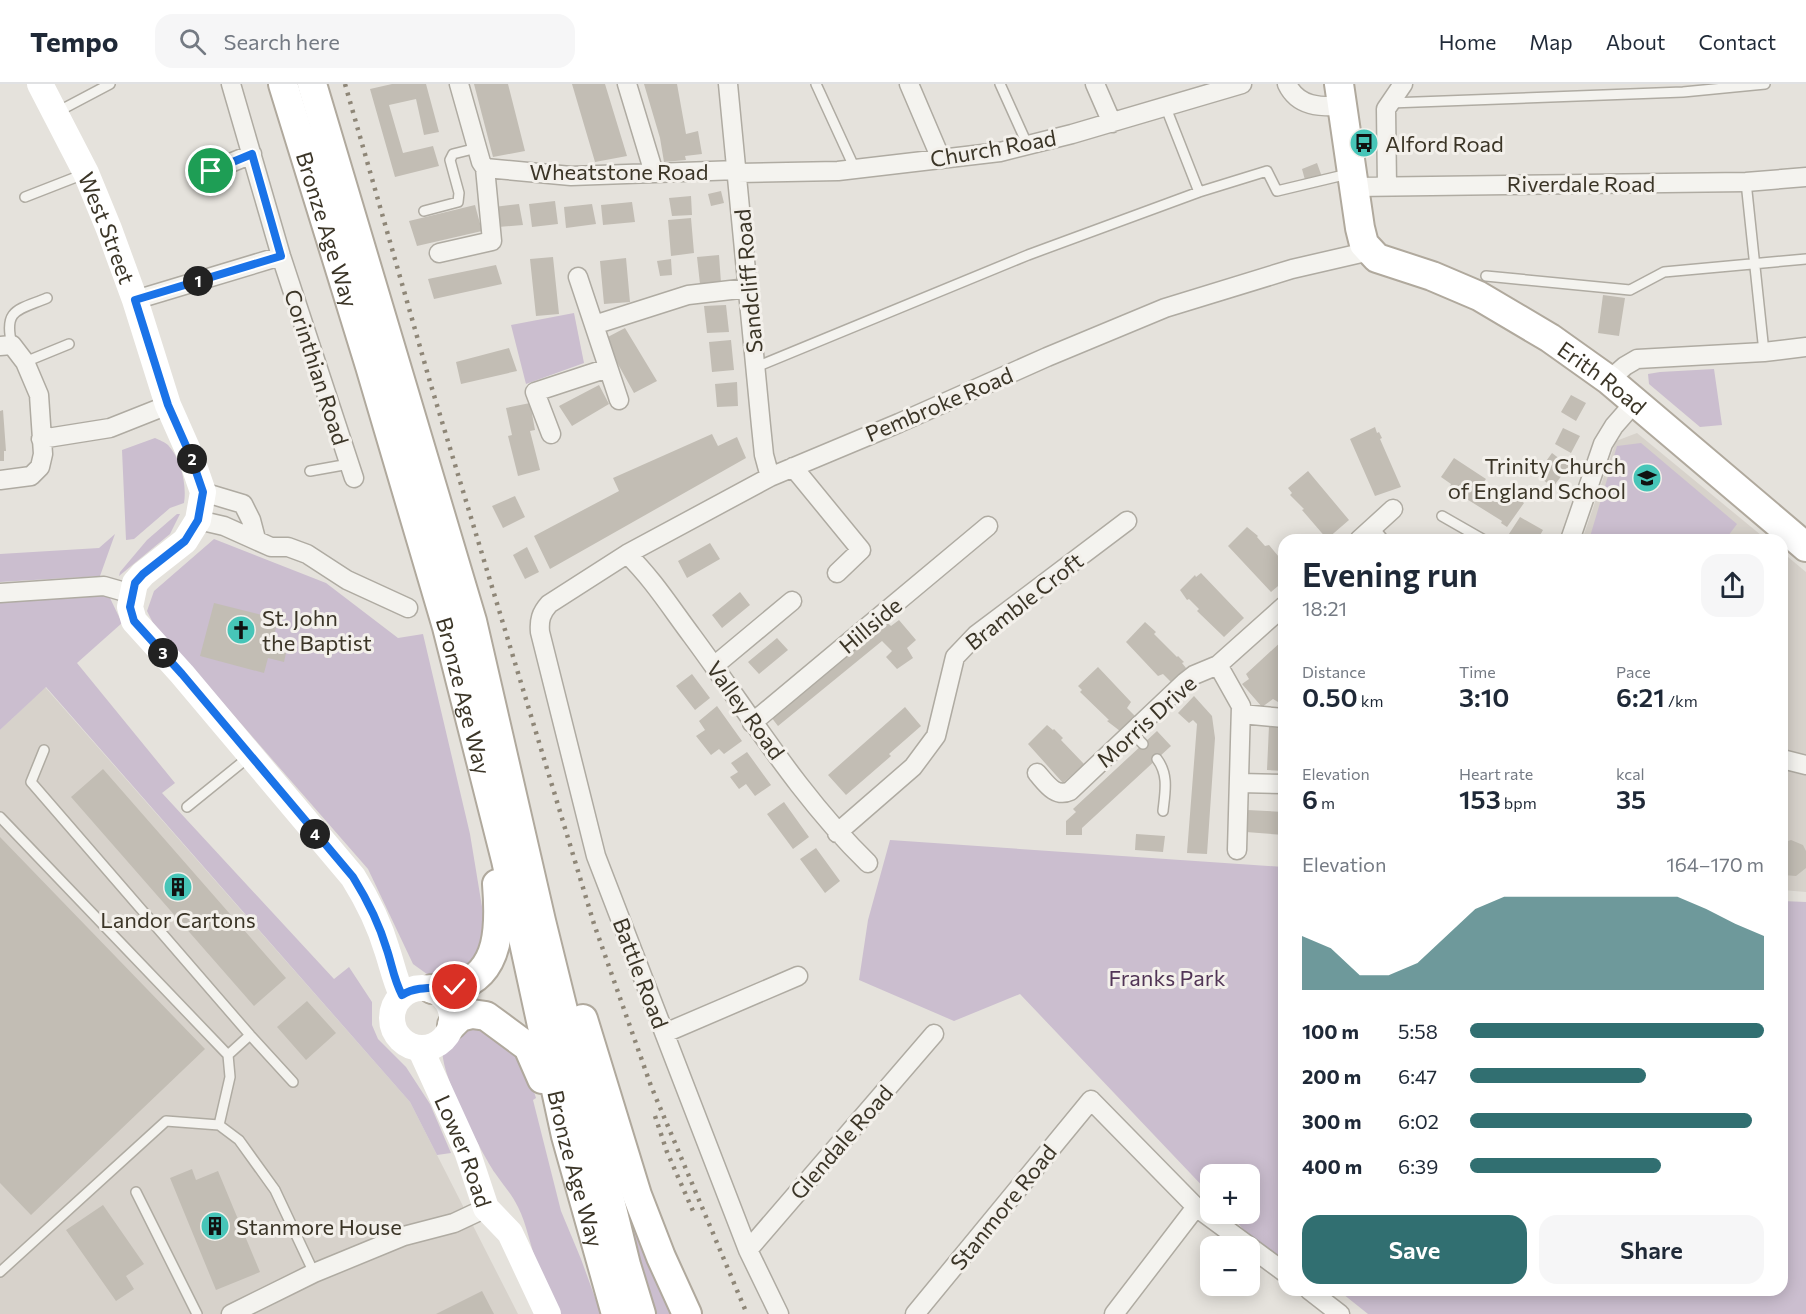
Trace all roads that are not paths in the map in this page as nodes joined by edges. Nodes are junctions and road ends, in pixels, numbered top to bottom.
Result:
1 (40, 84) edge
2 (110, 84) edge
3 (231, 84) edge
4 (283, 84) edge
5 (312, 84) edge
6 (459, 84) edge
7 (627, 84) edge
8 (728, 84) edge
9 (816, 84) edge
10 (909, 84) edge
11 (1000, 84) edge
12 (1095, 84) edge
13 (1242, 84) edge
14 (1287, 84) edge
15 (1403, 84) edge
16 (1765, 84) edge
17 (1341, 95) edge
18 (1390, 103) junction
19 (1166, 108) junction
20 (55, 113) junction
21 (1112, 123) junction
22 (1028, 146) junction
23 (477, 148) junction
24 (252, 154) junction
25 (940, 159) junction
26 (485, 168) junction
27 (855, 169) junction
28 (211, 171) dead end
29 (738, 172) junction
30 (86, 173) junction
31 (654, 173) junction
32 (1806, 177) edge
33 (1354, 180) junction
34 (1746, 182) junction
35 (1387, 186) junction
36 (1199, 192) junction
37 (24, 197) dead end
38 (423, 211) dead end
39 (1370, 251) junction
40 (439, 253) dead end
41 (281, 256) junction
42 (1806, 259) edge
43 (1754, 264) junction
44 (1486, 276) dead end
45 (578, 277) dead end
46 (748, 288) junction
47 (47, 298) dead end
48 (135, 300) junction
49 (594, 325) junction
50 (69, 344) dead end
51 (6, 345) edge
52 (1806, 347) edge
53 (1764, 352) junction
54 (25, 362) junction
55 (756, 367) junction
56 (608, 368) junction
57 (1609, 380) junction
58 (619, 400) dead end
59 (1635, 402) junction
60 (168, 405) junction
61 (551, 434) dead end
62 (42, 439) junction
63 (793, 467) junction
64 (310, 471) dead end
65 (351, 471) joint
66 (770, 477) junction
67 (0, 480) edge
68 (203, 492) junction
69 (1394, 509) dead end
70 (1442, 516) dead end
71 (198, 520) junction
72 (1127, 521) dead end
73 (988, 526) dead end
74 (1378, 534) edge
75 (1474, 534) edge
76 (1572, 534) edge
77 (256, 539) junction
78 (1806, 547) edge
79 (627, 554) junction
80 (837, 573) dead end
81 (0, 592) edge
82 (132, 594) junction
83 (792, 601) dead end
84 (408, 608) dead end
85 (1278, 611) edge
86 (539, 620) joint
87 (1218, 665) junction
88 (714, 666) junction
89 (1241, 714) junction
90 (1278, 717) edge
91 (753, 723) junction
92 (44, 750) dead end
93 (250, 756) junction
94 (1157, 759) dead end
95 (1788, 760) edge
96 (1806, 765) edge
97 (1037, 773) dead end
98 (1240, 783) junction
99 (1278, 784) edge
100 (490, 801) junction
101 (187, 807) dead end
102 (1163, 811) dead end
103 (0, 817) edge
104 (837, 833) junction
105 (1237, 850) dead end
106 (868, 863) dead end
107 (541, 921) junction
108 (798, 976) dead end
109 (432, 989) junction
110 (402, 995) junction
111 (452, 1025) junction
112 (665, 1033) junction
113 (934, 1034) dead end
114 (250, 1035) junction
115 (420, 1048) junction
116 (228, 1055) junction
117 (293, 1082) dead end
118 (219, 1125) junction
119 (566, 1137) junction
120 (135, 1192) dead end
121 (1196, 1207) junction
122 (486, 1208) junction
123 (748, 1250) junction
124 (1278, 1268) edge
125 (0, 1272) edge
126 (314, 1273) junction
127 (265, 1306) edge
128 (1319, 1308) edge
129 (197, 1314) edge
130 (231, 1314) edge
131 (548, 1314) edge
132 (616, 1314) edge
133 (640, 1314) edge
134 (687, 1314) edge
135 (779, 1314) edge
136 (915, 1314) edge
137 (1114, 1314) edge
138 (1340, 1314) edge

1 - 20 street, West Street
2 - 20 lane
3 - 24 street, Corinthian Road
4 - 100 main road, Bronze Age Way
5 - 107 main road, Bronze Age Way
6 - 23 street
7 - 31 street
8 - 29 street, Sandcliff Road
9 - 27 lane
10 - 25 street
11 - 22 lane
12 - 21 street
13 - 19 street, Church Road
14 - 17 street
15 - 18 street
16 - 18 lane
17 - 33 main road
18 - 35 street
19 - 21 street, Church Road
19 - 36 lane
20 - 30 street, West Street
21 - 22 street, Church Road
22 - 25 street, Church Road
23 - 26 street
23 - 38 lane
24 - 28 street
24 - 41 street, Corinthian Road
25 - 27 street, Church Road
26 - 31 street, Wheatstone Road
26 - 40 street
27 - 29 street, Church Road
29 - 31 street, Wheatstone Road
29 - 46 street, Sandcliff Road
30 - 37 lane
30 - 48 street, West Street
32 - 34 street, Riverdale Road
33 - 35 street, Riverdale Road
33 - 36 lane
33 - 39 main road
34 - 35 street, Riverdale Road
34 - 43 lane
36 - 55 lane
39 - 57 main road, Erith Road
39 - 63 street, Pembroke Road
41 - 48 street
41 - 65 street, Corinthian Road
42 - 43 lane
43 - 44 lane
43 - 53 lane
45 - 49 street
46 - 49 street
46 - 55 street, Sandcliff Road
47 - 51 lane
48 - 60 street, West Street
49 - 56 street
50 - 54 lane
51 - 54 street
52 - 53 street
53 - 57 street
54 - 62 street
55 - 66 street, Sandcliff Road
56 - 58 street
56 - 61 street
57 - 59 main road, Erith Road
59 - 76 street
59 - 78 main road, Erith Road
60 - 62 street
60 - 68 street, West Street
62 - 67 street
63 - 66 street, Pembroke Road
63 - 80 street
64 - 65 lane
66 - 79 street, Pembroke Road
68 - 71 street, West Street
68 - 77 street
69 - 74 street
70 - 75 lane
71 - 77 street
71 - 82 street, West Street
72 - 104 street, Bramble Croft
73 - 91 street, Hillside
77 - 84 street
79 - 86 street, Pembroke Road
79 - 88 street, Valley Road
81 - 82 street
82 - 93 street
83 - 88 street
85 - 87 street, Morris Drive
86 - 112 street, Battle Road
87 - 89 street
87 - 97 street, Morris Drive
88 - 91 street, Valley Road
89 - 90 street
89 - 98 street
91 - 104 street, Valley Road
92 - 114 lane
93 - 101 lane
93 - 110 street
94 - 102 lane
95 - 96 street
98 - 99 street
98 - 105 street
100 - 109 main road
100 - 119 main road, Bronze Age Way
103 - 116 lane
104 - 106 street, Valley Road
107 - 133 main road, Bronze Age Way
107 - 134 main road
108 - 112 street
109 - 110 street
109 - 111 street
110 - 115 street
111 - 115 street
111 - 119 main road
112 - 123 street, Battle Road
113 - 123 street, Glendale Road
114 - 116 lane
114 - 117 lane
115 - 122 street, Lower Road
116 - 118 lane
118 - 125 lane
118 - 126 lane
119 - 132 main road, Bronze Age Way
120 - 129 lane
121 - 124 street
121 - 136 street, Stanmore Road
121 - 137 street
122 - 126 street
122 - 131 street, Lower Road
123 - 135 street, Battle Road
126 - 127 street
127 - 130 street
128 - 138 street

